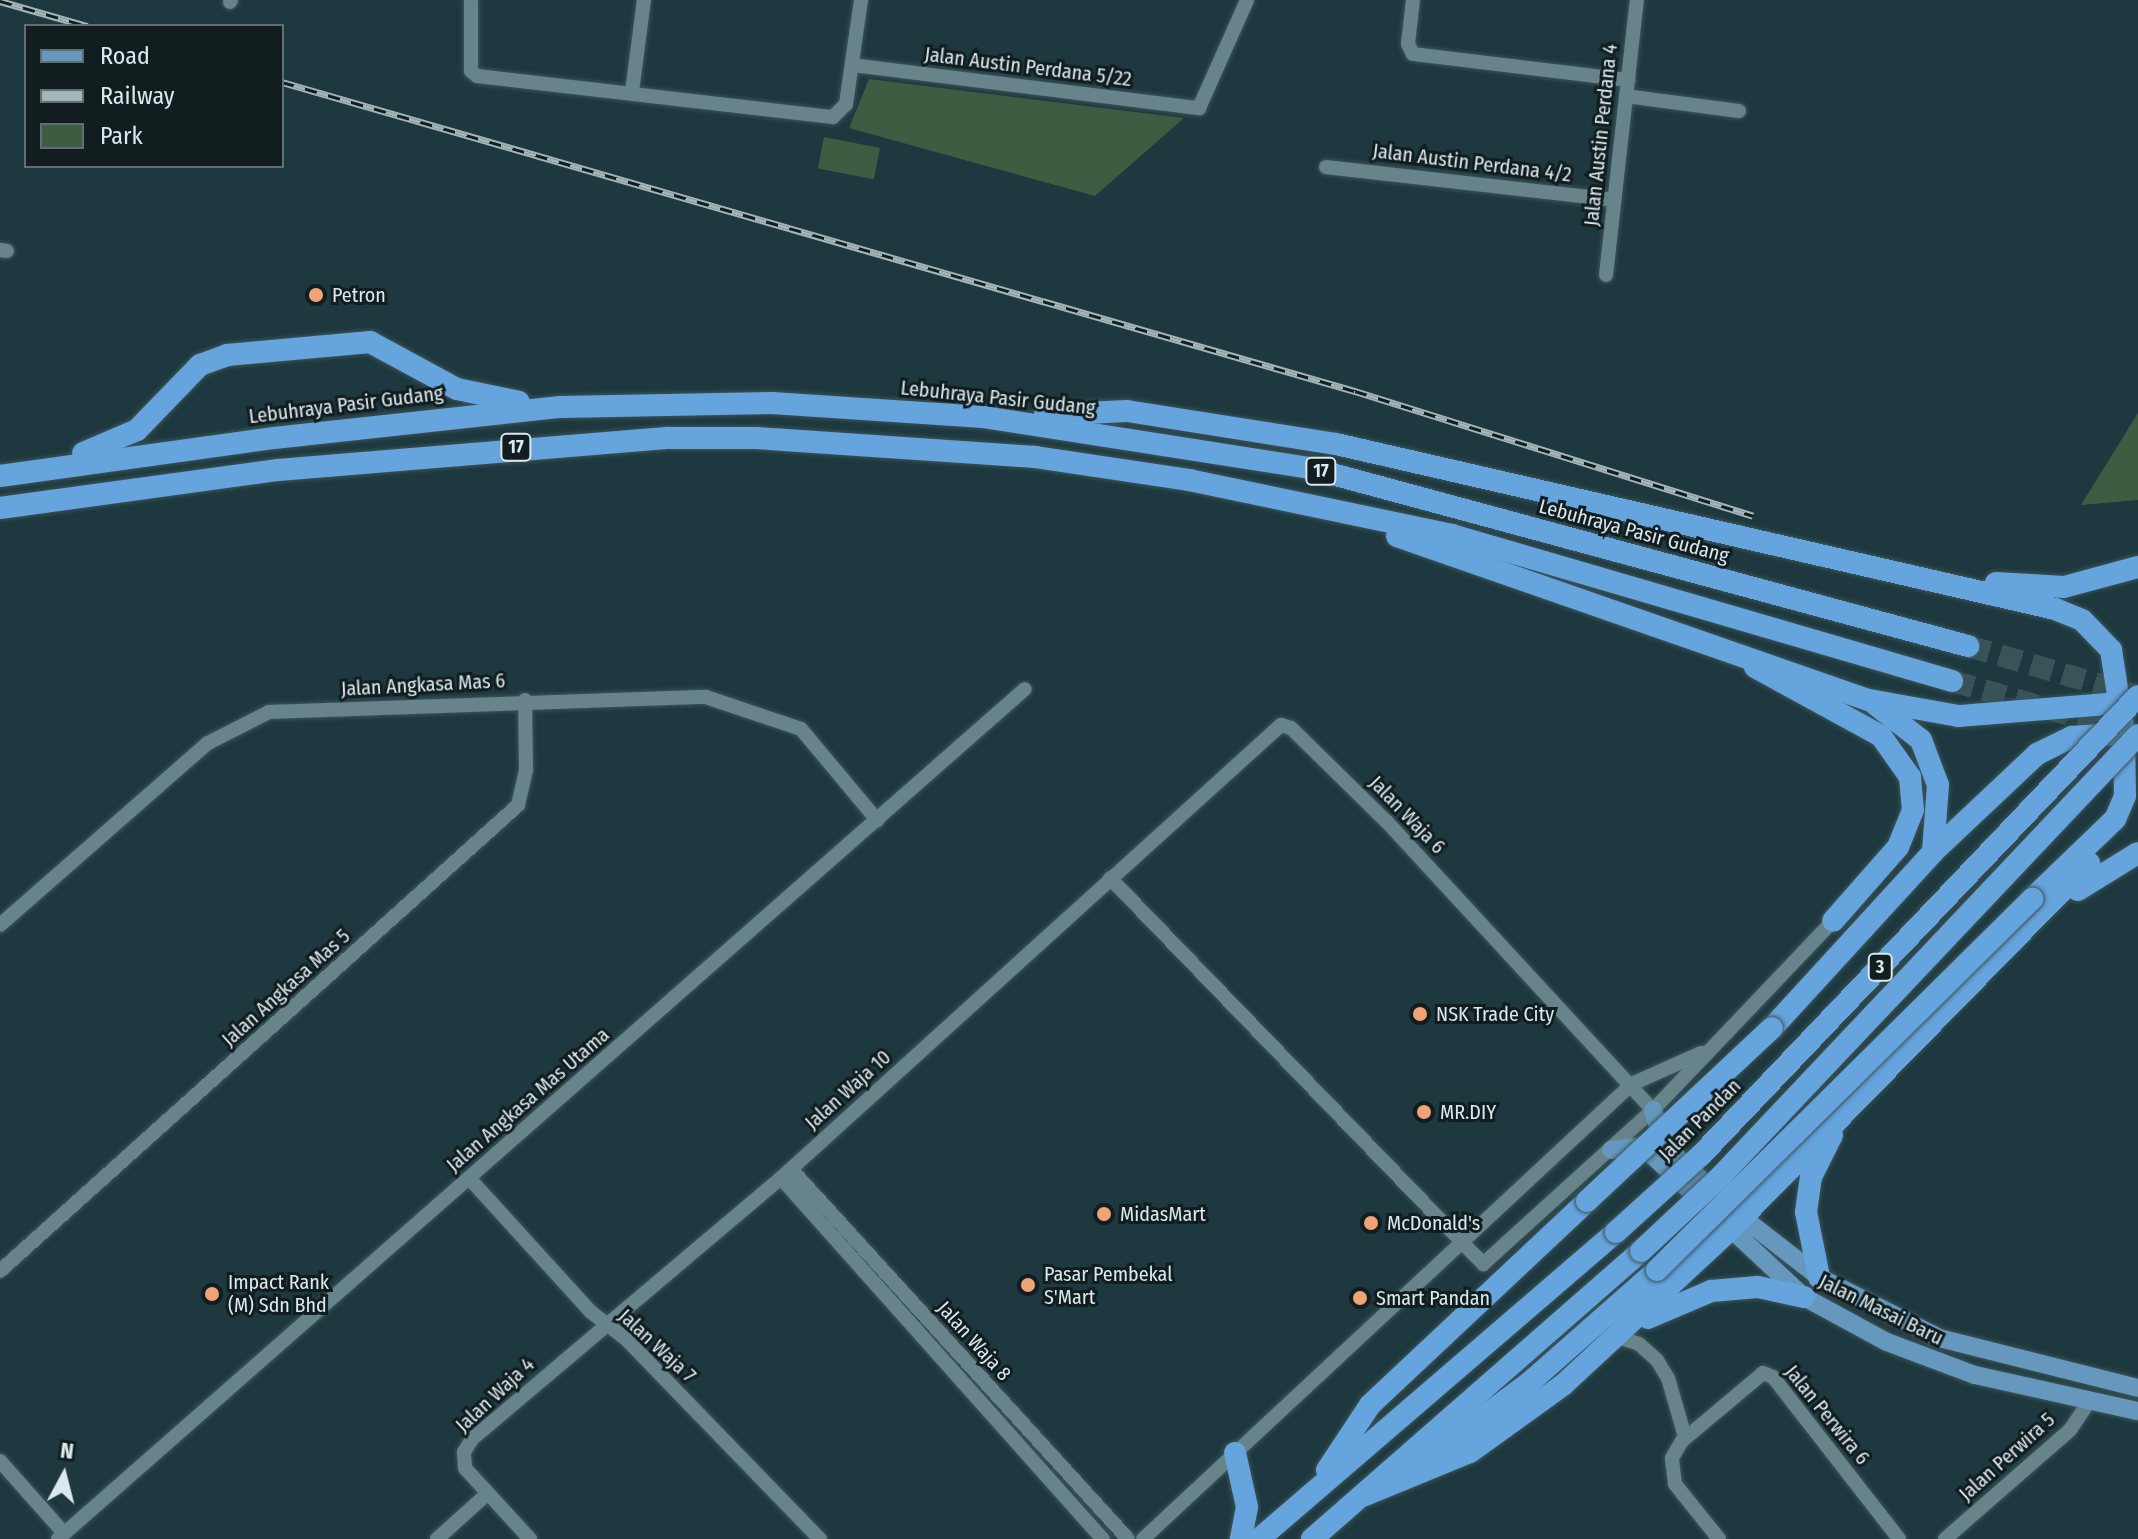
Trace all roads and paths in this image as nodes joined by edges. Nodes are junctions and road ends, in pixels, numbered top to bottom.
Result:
1 (471, 0) edge
2 (644, 0) edge
3 (1247, 0) edge
4 (1413, 0) edge
5 (1637, 0) edge
6 (856, 1) edge
7 (852, 65) junction
8 (1628, 80) junction
9 (632, 92) junction
10 (1626, 96) junction
11 (1739, 111) dead end
12 (1326, 167) dead end
13 (1614, 200) junction
14 (1606, 275) dead end
15 (560, 407) junction
16 (984, 417) junction
17 (0, 474) edge
18 (1305, 504) junction
19 (0, 508) edge
20 (1758, 540) junction
21 (2138, 567) edge
22 (1968, 646) tunnel mouth
23 (1738, 652) junction
24 (1952, 681) tunnel mouth
25 (1025, 689) dead end
26 (525, 700) junction
27 (1869, 700) junction
28 (2132, 701) edge
29 (2133, 734) edge
30 (2115, 819) junction
31 (877, 820) junction
32 (1933, 852) junction
33 (2138, 853) edge
34 (1110, 878) junction
35 (1833, 921) joint
36 (2034, 923) junction
37 (0, 925) edge
38 (1706, 1051) junction
39 (1657, 1073) junction
40 (1632, 1084) junction
41 (1666, 1096) junction
42 (1653, 1110) junction
43 (1841, 1116) junction
44 (1611, 1150) junction
45 (786, 1174) junction
46 (469, 1178) junction
47 (1736, 1225) junction
48 (1459, 1243) junction
49 (0, 1271) edge
50 (1819, 1277) junction
51 (1804, 1297) junction
52 (606, 1324) junction
53 (1622, 1333) junction
54 (2138, 1388) edge
55 (2090, 1400) junction
56 (2138, 1411) edge
57 (1680, 1443) junction
58 (1235, 1453) junction
59 (0, 1461) edge
60 (487, 1494) junction
61 (1311, 1494) junction
62 (1365, 1495) junction
63 (61, 1536) edge
64 (437, 1539) edge
65 (530, 1539) edge
66 (820, 1539) edge
67 (1103, 1539) edge
68 (1128, 1539) edge
69 (1143, 1539) edge
70 (1241, 1539) edge
71 (1259, 1539) edge
72 (1312, 1539) edge
73 (1719, 1539) edge
74 (1899, 1539) edge
75 (1945, 1539) edge

1 - 9 street
2 - 9 street
3 - 7 street, Jalan Austin Perdana 5/22
4 - 8 street
5 - 8 street, Jalan Austin Perdana 4
6 - 7 street
7 - 9 street
8 - 10 street, Jalan Austin Perdana 4
10 - 11 street
10 - 13 street, Jalan Austin Perdana 4
12 - 13 street, Jalan Austin Perdana 4/2
13 - 14 street, Jalan Austin Perdana 4
15 - 16 highway, Lebuhraya Pasir Gudang / 17
15 - 17 highway, Lebuhraya Pasir Gudang / 17
15 - 17 highway
16 - 20 highway
16 - 22 highway, Lebuhraya Pasir Gudang / 17
18 - 19 highway, 17
18 - 23 highway
18 - 24 highway, 17
20 - 21 highway
20 - 28 highway
23 - 27 highway
23 - 35 highway
25 - 31 street, Jalan Angkasa Mas Utama
26 - 31 street, Jalan Angkasa Mas 6
26 - 37 street, Jalan Angkasa Mas 6
26 - 49 street, Jalan Angkasa Mas 5
27 - 28 highway
27 - 32 highway
28 - 29 highway
28 - 61 highway, Jalan Pandan / 3, bridge
29 - 30 highway
29 - 32 highway
29 - 62 highway, 3, bridge
30 - 36 highway
30 - 62 highway, bridge
31 - 46 street, Jalan Angkasa Mas Utama
32 - 61 highway, bridge
33 - 36 highway
34 - 40 street, Jalan Waja 6
34 - 45 street, Jalan Waja 10
34 - 48 street
35 - 38 street
36 - 43 highway
38 - 39 street
38 - 41 street
39 - 40 street
39 - 41 street
40 - 42 street, Jalan Waja 6
40 - 48 street
41 - 42 street
42 - 44 street
42 - 47 main road, Jalan Masai Baru
43 - 47 highway
43 - 50 highway
44 - 47 main road, Jalan Masai Baru
44 - 48 street
45 - 52 street, Jalan Waja 10
45 - 67 street, Jalan Waja 8
45 - 68 street, Jalan Waja 8
46 - 52 street, Jalan Waja 7
46 - 63 street, Jalan Angkasa Mas Utama
47 - 50 main road, Jalan Masai Baru
47 - 51 main road, Jalan Masai Baru
47 - 53 highway
48 - 58 street
50 - 54 main road, Jalan Masai Baru
51 - 53 highway
51 - 55 main road, Jalan Masai Baru
52 - 60 street, Jalan Waja 4
52 - 66 street, Jalan Waja 7
53 - 57 street
53 - 62 highway
55 - 56 main road, Jalan Masai Baru
55 - 75 street, Jalan Perwira 5
57 - 73 street
57 - 74 street, Jalan Perwira 6
58 - 69 street
58 - 70 highway
59 - 63 street
60 - 64 street
60 - 65 street
61 - 71 highway, Jalan Pandan / 3
62 - 72 highway, 3

